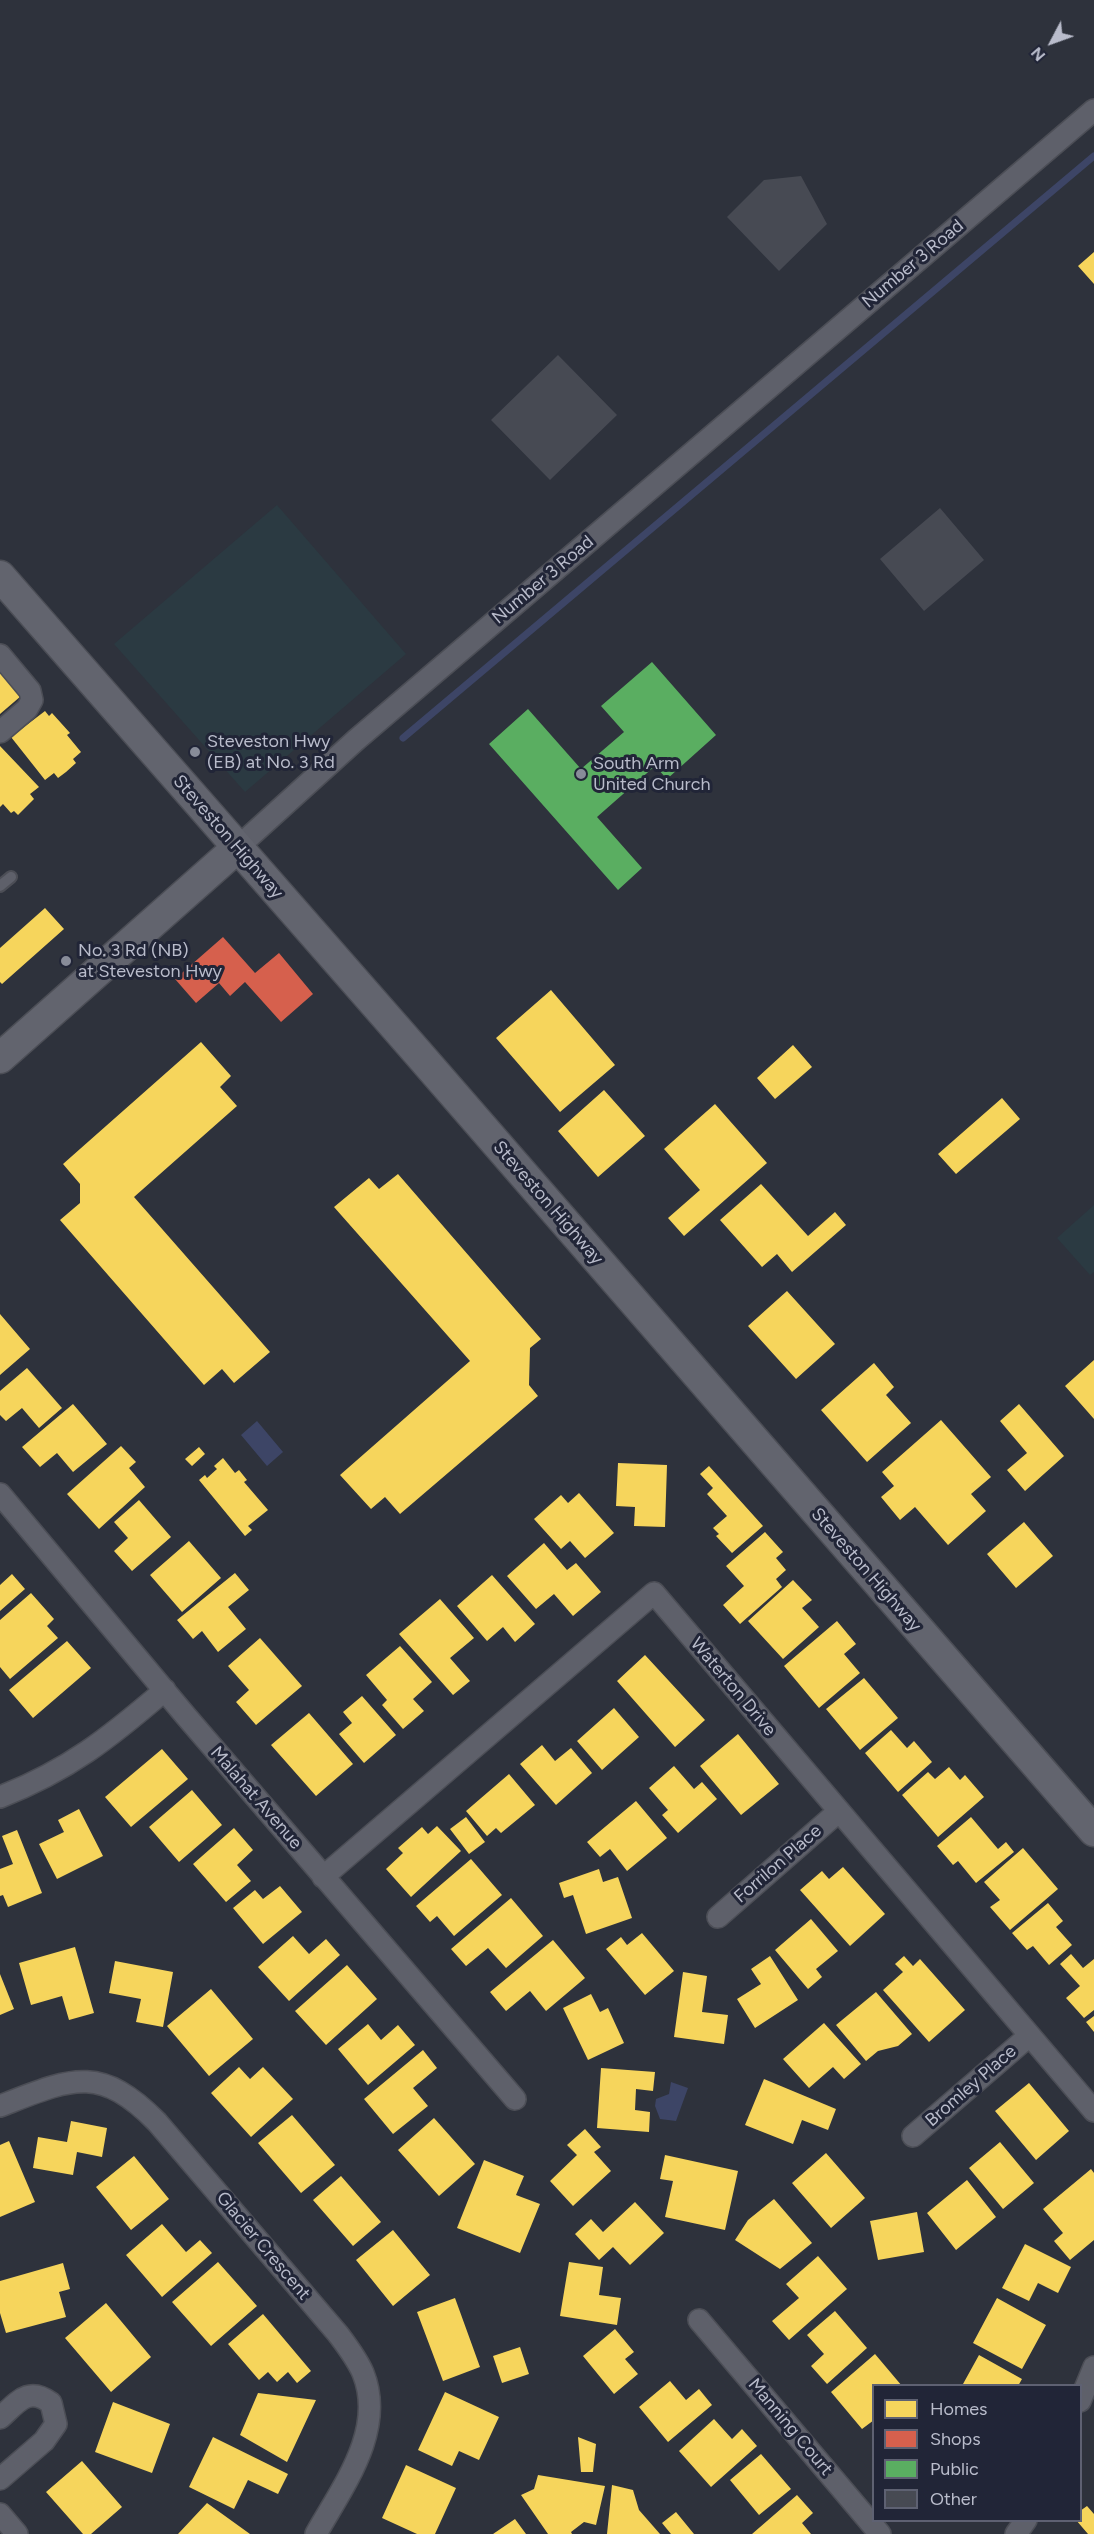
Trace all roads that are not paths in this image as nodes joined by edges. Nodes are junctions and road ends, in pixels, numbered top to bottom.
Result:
1 (1094, 110) edge
2 (0, 576) edge
3 (0, 655) edge
4 (0, 732) edge
5 (237, 848) junction
6 (11, 877) dead end
7 (0, 886) edge
8 (0, 1058) edge
9 (0, 1494) edge
10 (165, 1690) junction
11 (0, 1797) edge
12 (838, 1812) junction
13 (1092, 1825) edge
14 (323, 1876) junction
15 (718, 1917) dead end
16 (1029, 2036) junction
17 (515, 2099) dead end
18 (0, 2106) edge
19 (1094, 2111) edge
20 (913, 2136) dead end
21 (699, 2320) dead end
22 (1094, 2367) edge
23 (1082, 2396) edge
24 (0, 2418) edge
25 (0, 2479) edge
26 (0, 2514) edge
27 (17, 2534) edge
28 (316, 2534) edge
29 (880, 2534) edge

1 - 5 street, Number 3 Road
2 - 5 main road, Steveston Highway
3 - 4 street
5 - 8 main road, Number 3 Road
5 - 13 main road, Steveston Highway
6 - 7 lane
9 - 10 street, Malahat Avenue
10 - 11 street
10 - 14 street, Malahat Avenue
12 - 14 street, Waterton Drive
12 - 15 street, Forrilon Place
12 - 16 street, Waterton Drive
14 - 17 street, Malahat Avenue
16 - 19 street, Waterton Drive
16 - 20 street, Bromley Place
18 - 28 street, Glacier Crescent
21 - 29 street, Manning Court
22 - 23 street
24 - 25 street
26 - 27 street

